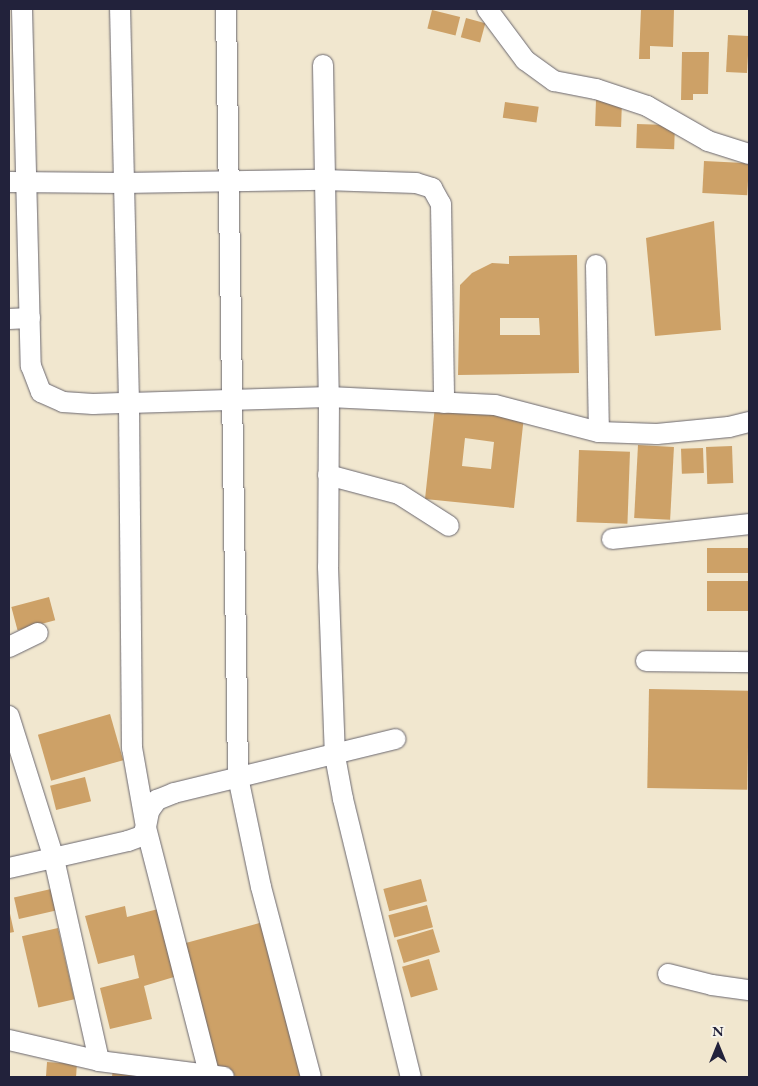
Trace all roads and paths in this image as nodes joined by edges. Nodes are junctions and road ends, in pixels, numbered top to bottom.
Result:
1 (22, 9) edge
2 (120, 9) edge
3 (226, 9) edge
4 (487, 9) edge
5 (323, 65) dead end
6 (749, 154) edge
7 (230, 180) junction
8 (324, 180) junction
9 (17, 182) edge
10 (124, 184) junction
11 (596, 265) dead end
12 (30, 318) junction
13 (9, 319) edge
14 (329, 397) junction
15 (232, 400) junction
16 (129, 403) junction
17 (444, 403) junction
18 (749, 422) edge
19 (599, 432) junction
20 (328, 475) junction
21 (749, 524) edge
22 (449, 526) dead end
23 (612, 539) dead end
24 (38, 633) dead end
25 (9, 647) edge
26 (646, 661) dead end
27 (749, 662) edge
28 (9, 716) edge
29 (396, 739) dead end
30 (335, 756) junction
31 (238, 777) junction
32 (146, 827) junction
33 (54, 859) junction
34 (9, 868) edge
35 (668, 974) dead end
36 (749, 990) edge
37 (9, 1040) edge
38 (99, 1061) junction
39 (215, 1077) edge
40 (311, 1077) edge
41 (411, 1077) edge

1 - 9 street
2 - 10 street
3 - 7 street
4 - 6 street
5 - 8 street
7 - 8 street
7 - 10 street
7 - 15 street
8 - 14 street
8 - 17 street
9 - 10 street
9 - 12 street
10 - 16 street
11 - 19 street
12 - 13 street
12 - 16 street
14 - 15 street
14 - 17 street
14 - 20 street
15 - 16 street
15 - 31 street
16 - 32 street
17 - 19 street
18 - 19 street
20 - 22 street
20 - 30 street
21 - 23 street
24 - 25 street
26 - 27 street
28 - 33 street
29 - 30 street
30 - 31 street
30 - 41 street
31 - 32 street
31 - 40 street
32 - 33 street
32 - 39 street
33 - 34 street
33 - 38 street
35 - 36 street
37 - 38 street
38 - 39 street

